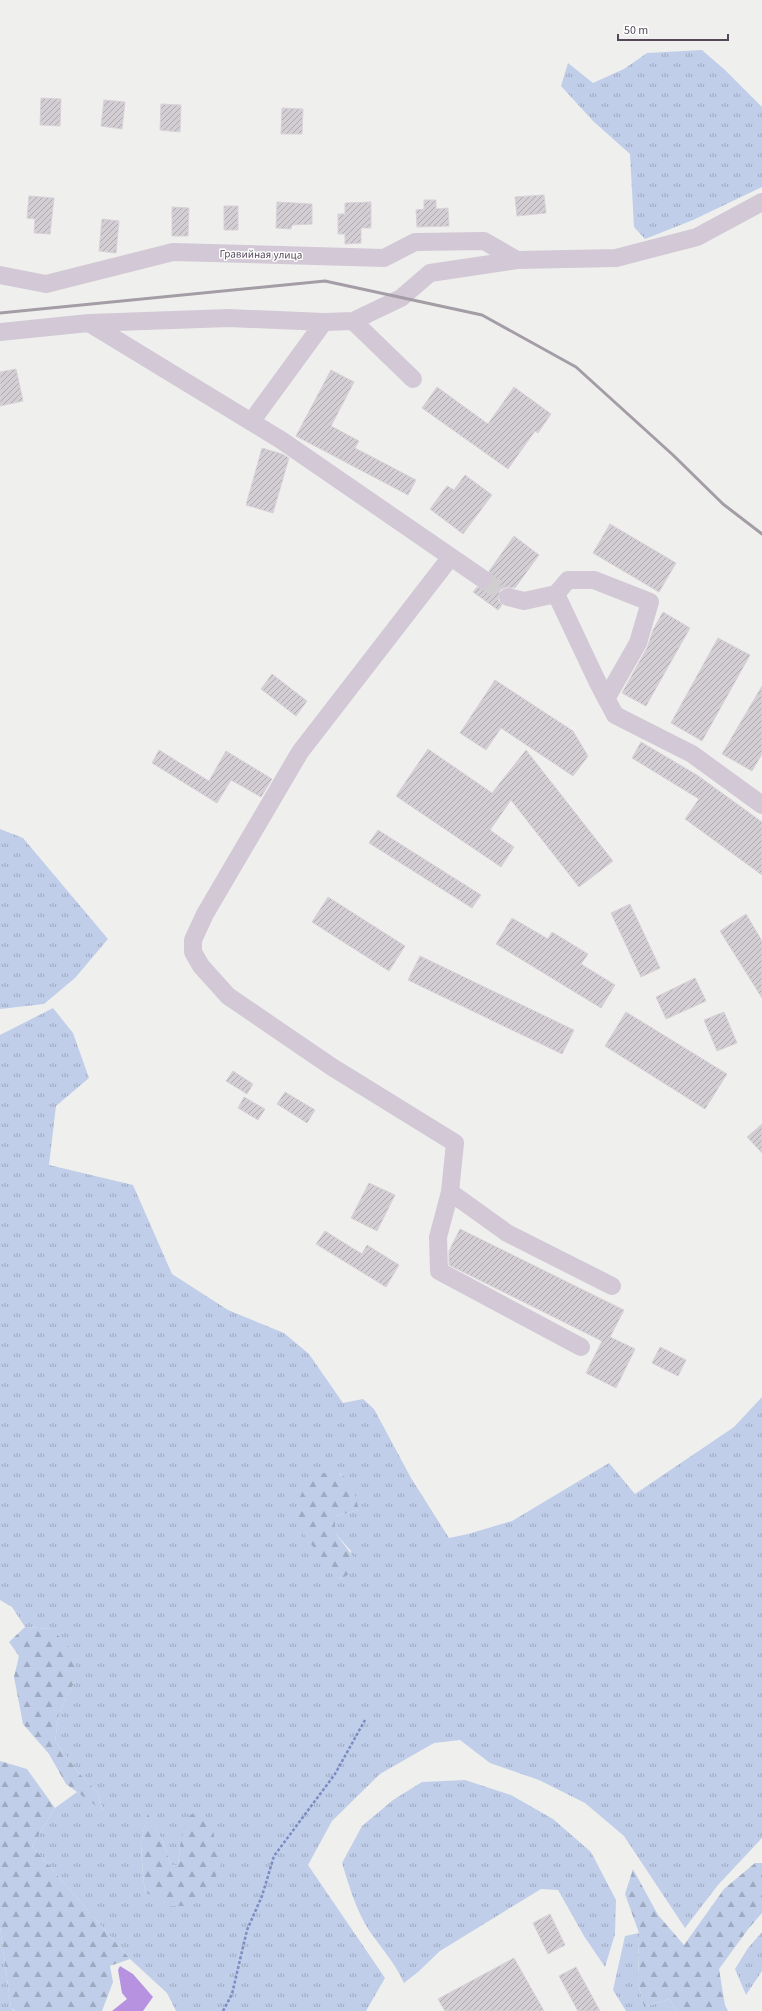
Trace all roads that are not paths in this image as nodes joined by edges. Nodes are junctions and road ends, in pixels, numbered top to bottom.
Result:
1 (762, 202) edge
2 (517, 260) junction
3 (0, 275) edge
4 (353, 321) junction
5 (324, 322) junction
6 (88, 323) junction
7 (0, 332) edge
8 (413, 379) dead end
9 (250, 422) junction
10 (450, 558) junction
11 (483, 579) tunnel mouth
12 (556, 594) junction
13 (508, 596) tunnel mouth
14 (606, 699) junction
15 (762, 805) edge
16 (450, 1192) junction
17 (612, 1286) dead end
18 (581, 1347) dead end

1 - 2 street
2 - 3 street, Гравийная улица
2 - 4 street
4 - 5 street
4 - 8 street
5 - 6 street
5 - 9 street
6 - 7 street
6 - 9 street
9 - 10 street
10 - 11 street
10 - 16 street
12 - 13 street
12 - 14 street
12 - 14 street
14 - 15 street
16 - 17 street
16 - 18 street

